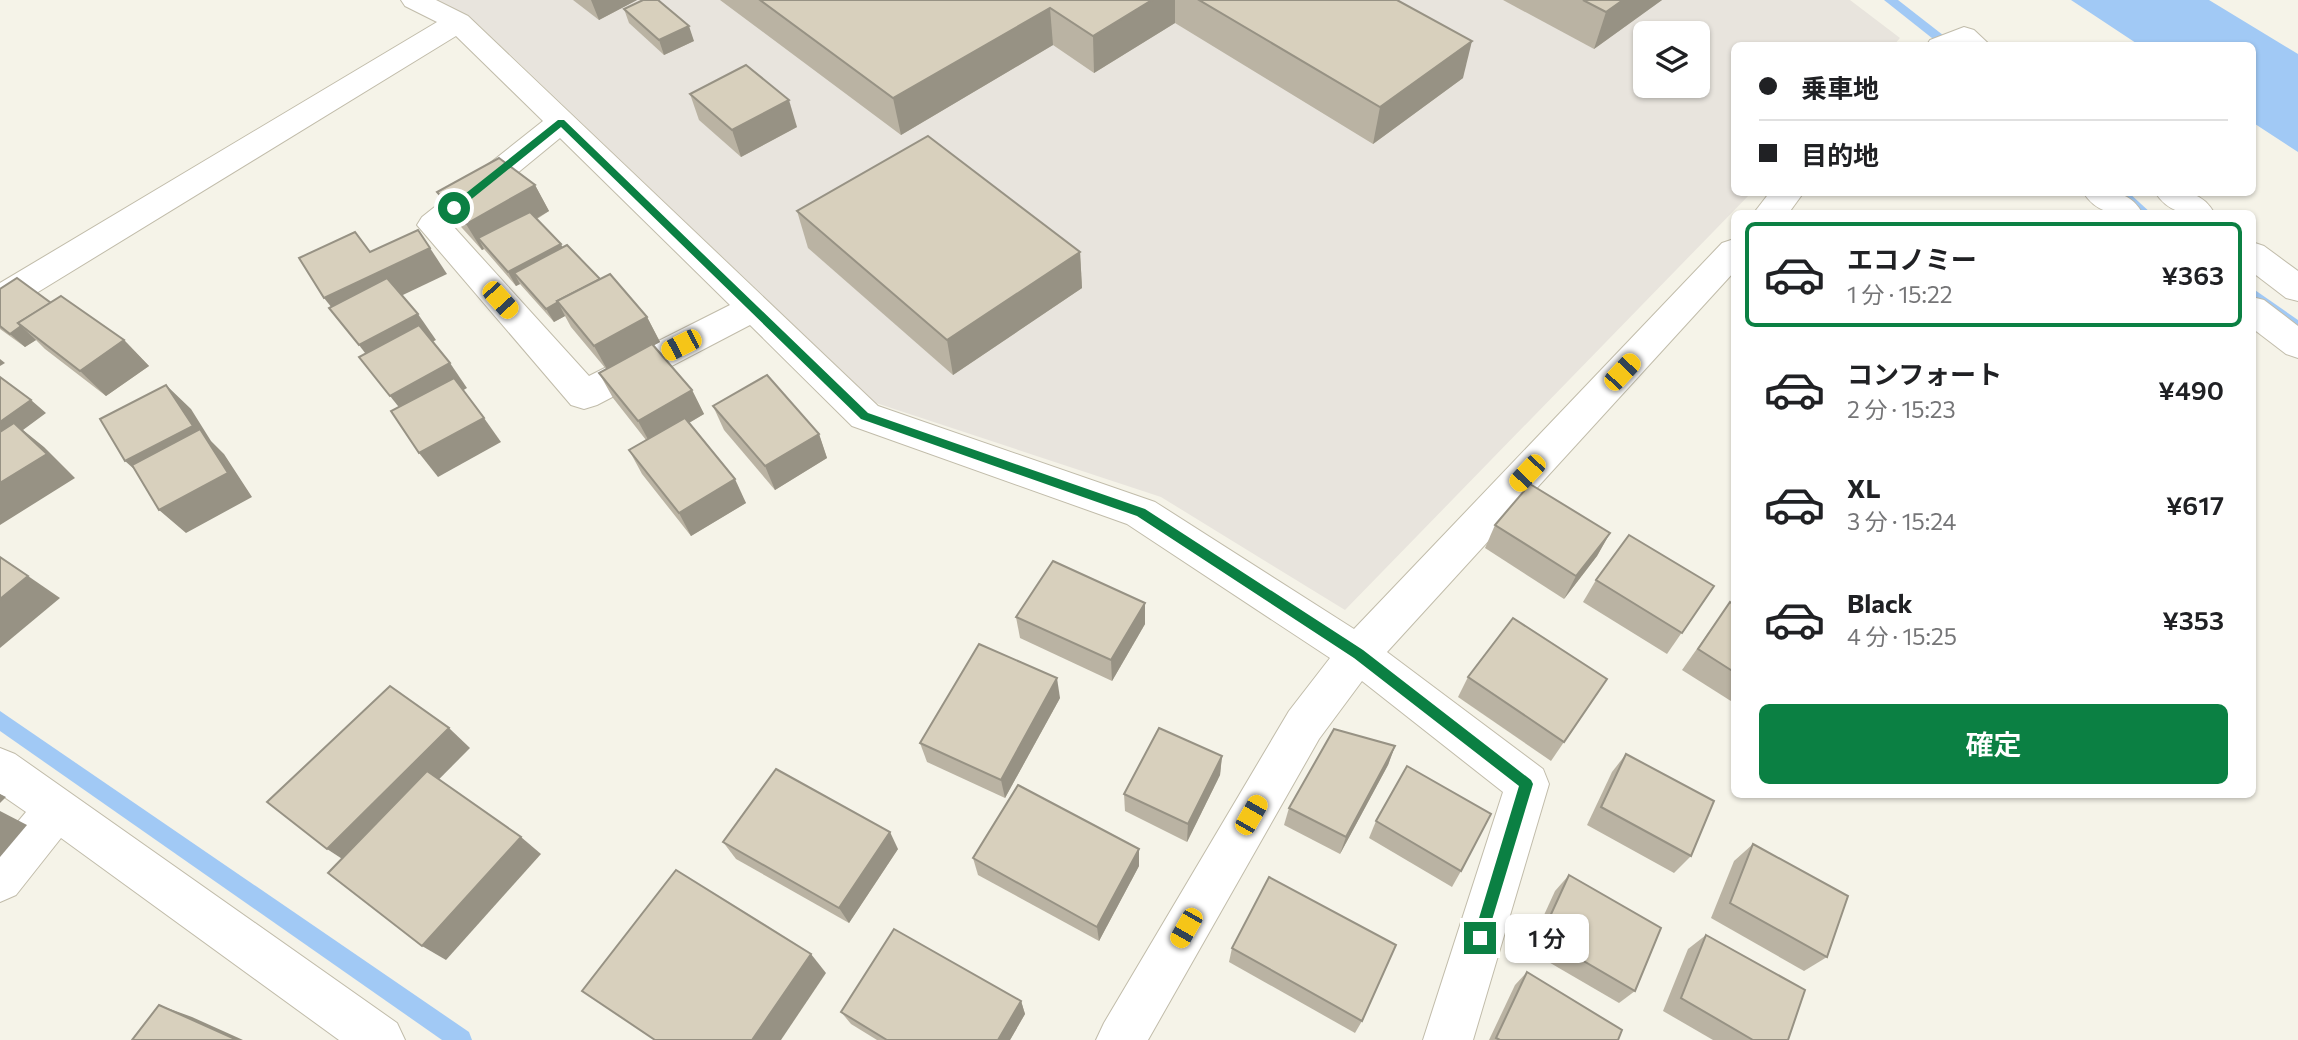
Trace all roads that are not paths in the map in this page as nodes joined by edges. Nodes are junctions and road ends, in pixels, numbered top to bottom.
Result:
1 (415, 0) edge
2 (458, 22) junction
3 (1950, 42) edge
4 (1972, 42) edge
5 (561, 122) junction
6 (1785, 196) edge
7 (2104, 196) edge
8 (2176, 196) edge
9 (1772, 210) edge
10 (2122, 210) edge
11 (2194, 210) edge
12 (1731, 254) edge
13 (2256, 257) edge
14 (2298, 289) edge
15 (0, 299) edge
16 (754, 308) junction
17 (2256, 312) edge
18 (2298, 345) edge
19 (1358, 654) junction
20 (0, 768) edge
21 (56, 810) junction
22 (0, 879) edge
23 (380, 1040) edge
24 (1121, 1040) edge
25 (1448, 1040) edge

1 - 2 street
2 - 5 street
2 - 15 street
3 - 4 street
5 - 16 street
5 - 16 street
6 - 9 street
7 - 10 street
8 - 11 street
12 - 19 street
13 - 14 street
16 - 19 street
17 - 18 street
19 - 24 street
19 - 25 street
20 - 21 street
21 - 22 street
21 - 23 street

